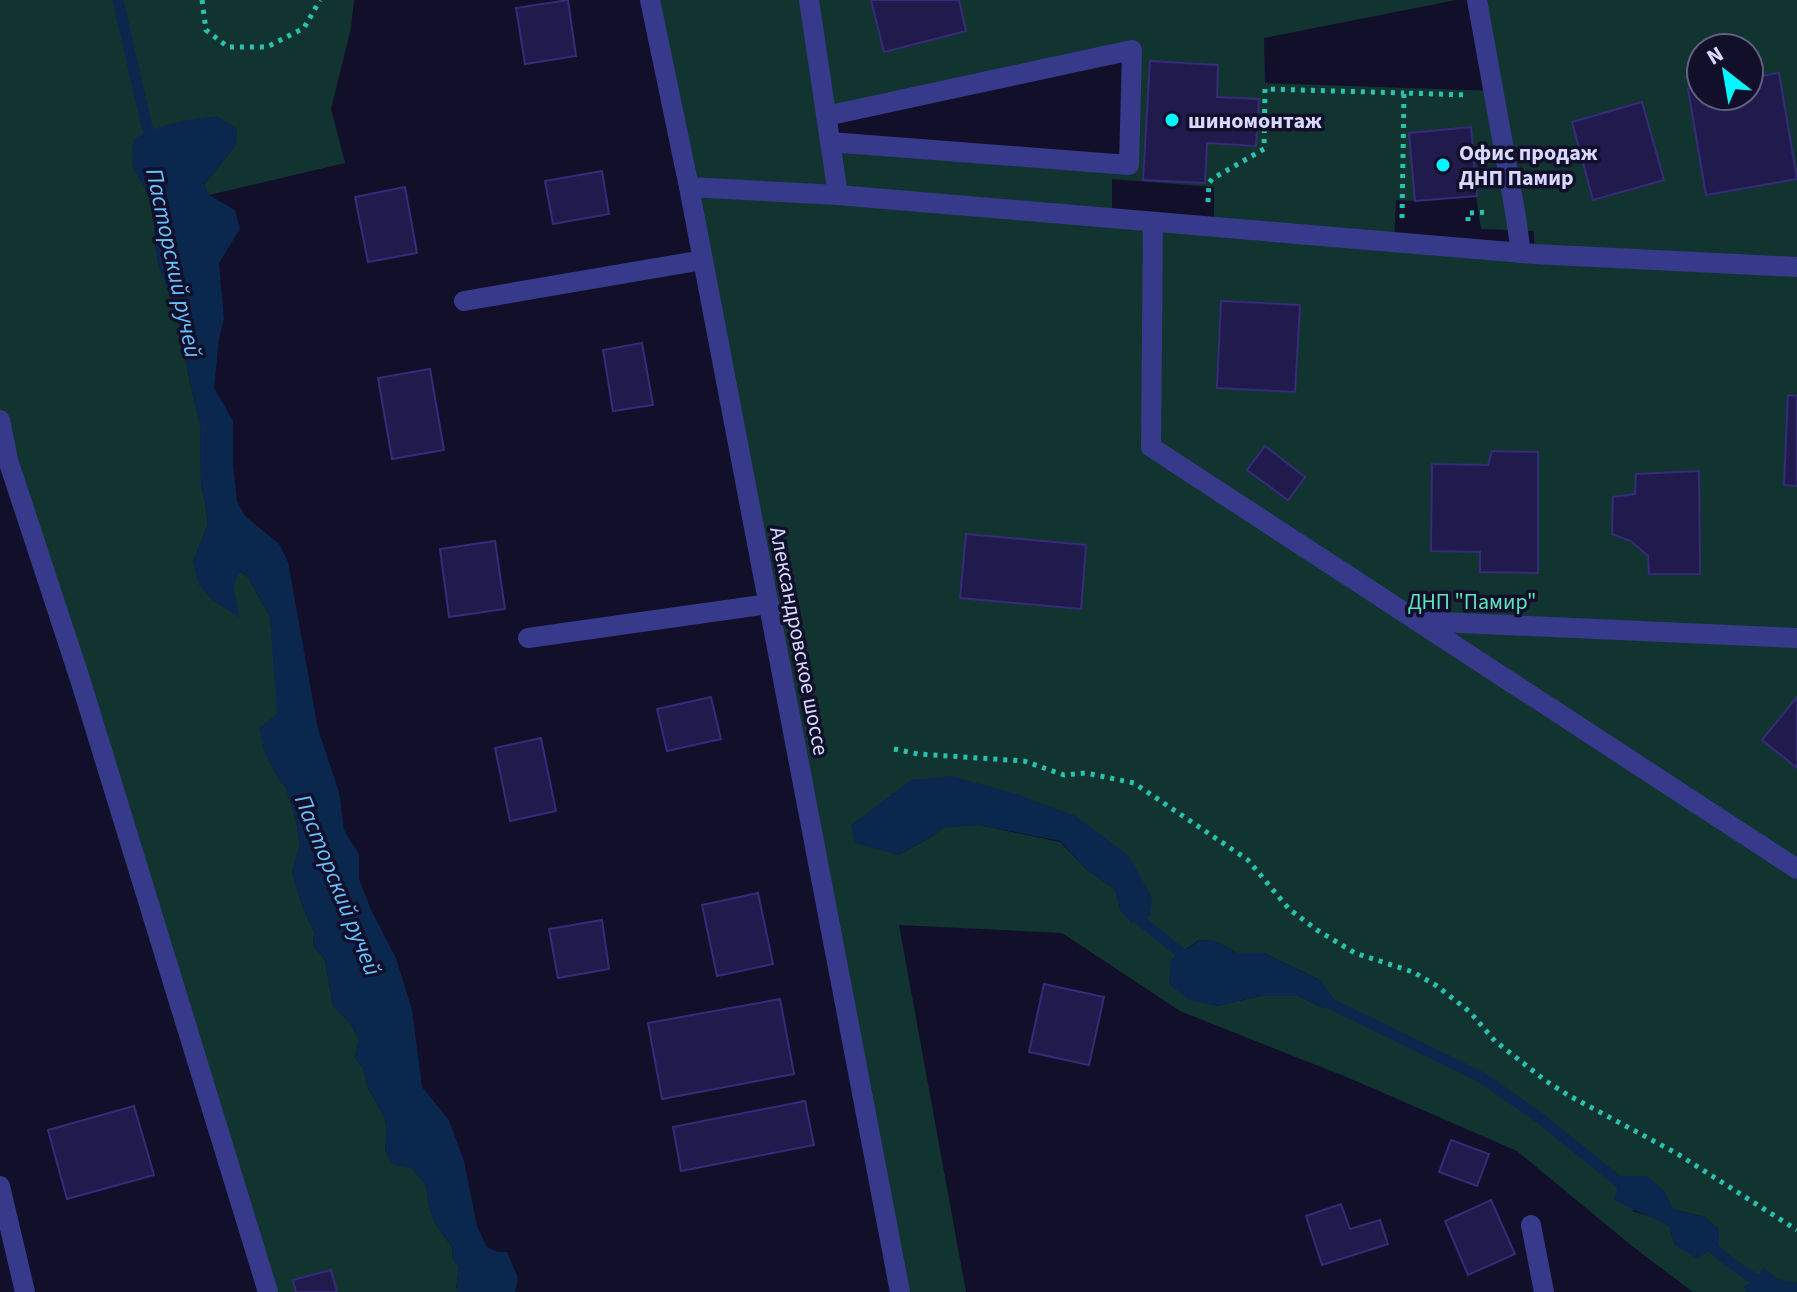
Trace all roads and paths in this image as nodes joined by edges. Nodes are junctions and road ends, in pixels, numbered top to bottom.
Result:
1 (202, 0) edge
2 (320, 0) edge
3 (650, 0) edge
4 (809, 0) edge
5 (1477, 0) edge
6 (1404, 93) junction
7 (1495, 96) junction
8 (826, 116) junction
9 (830, 142) junction
10 (689, 187) junction
11 (838, 195) junction
12 (1153, 222) junction
13 (1207, 226) junction
14 (1401, 243) junction
15 (1521, 253) junction
16 (703, 260) junction
17 (1797, 267) edge
18 (464, 301) dead end
19 (0, 420) edge
20 (769, 604) junction
21 (1417, 620) junction
22 (528, 638) dead end
23 (1797, 638) edge
24 (894, 749) dead end
25 (1797, 869) edge
26 (0, 1186) edge
27 (1531, 1225) dead end
28 (1797, 1230) edge
29 (25, 1292) edge
30 (268, 1292) edge
31 (900, 1292) edge
32 (1544, 1292) edge

1 - 2 path
3 - 10 street, Александровское шоссе
4 - 8 street
5 - 7 street
6 - 7 path
6 - 13 path
6 - 14 path
7 - 15 street
8 - 9 street
8 - 9 street
9 - 11 street
10 - 11 street
10 - 16 street, Александровское шоссе
11 - 12 street
12 - 13 street
12 - 21 street
13 - 14 street
14 - 15 street
15 - 17 street
16 - 18 street
16 - 20 street, Александровское шоссе
19 - 30 street
20 - 22 street
20 - 31 street, Александровское шоссе
21 - 23 street
21 - 25 street
24 - 28 path
26 - 29 street
27 - 32 street

